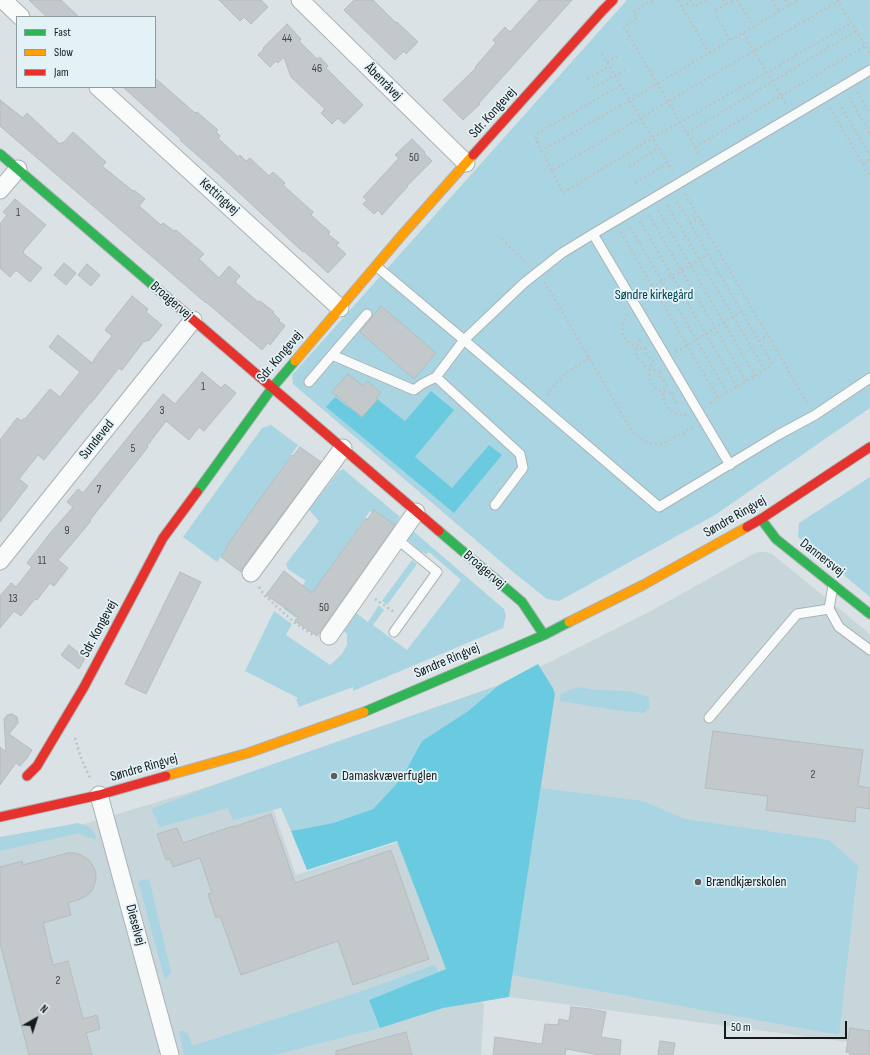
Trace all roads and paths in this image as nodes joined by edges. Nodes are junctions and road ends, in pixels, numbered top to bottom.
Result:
1 (3, 0) edge
2 (300, 0) edge
3 (652, 0) edge
4 (678, 0) edge
5 (706, 0) edge
6 (724, 0) edge
7 (734, 0) edge
8 (738, 0) edge
9 (772, 0) edge
10 (785, 0) edge
11 (798, 0) edge
12 (690, 1) edge
13 (838, 1) edge
14 (603, 3) edge
15 (726, 4) junction
16 (789, 6) junction
17 (682, 7) junction
18 (779, 11) junction
19 (20, 16) edge
20 (851, 23) junction
21 (754, 26) junction
22 (856, 31) junction
23 (743, 33) junction
24 (730, 40) junction
25 (865, 46) junction
26 (754, 51) junction
27 (709, 53) junction
28 (602, 54) dead end
29 (870, 54) edge
30 (618, 56) dead end
31 (607, 62) junction
32 (609, 66) junction
33 (625, 70) dead end
34 (870, 70) edge
35 (766, 72) junction
36 (615, 76) junction
37 (588, 79) dead end
38 (772, 82) junction
39 (658, 84) junction
40 (621, 85) junction
41 (99, 88) edge
42 (594, 88) dead end
43 (862, 89) dead end
44 (857, 92) junction
45 (781, 96) junction
46 (848, 97) junction
47 (630, 100) junction
48 (668, 101) junction
49 (839, 103) junction
50 (870, 112) edge
51 (793, 116) junction
52 (640, 118) junction
53 (680, 122) junction
54 (687, 133) junction
55 (870, 134) edge
56 (652, 138) junction
57 (695, 147) junction
58 (658, 148) junction
59 (541, 151) junction
60 (0, 154) edge
61 (870, 158) edge
62 (862, 163) junction
63 (466, 164) junction
64 (667, 164) junction
65 (629, 167) dead end
66 (706, 167) junction
67 (18, 169) junction
68 (552, 171) junction
69 (870, 176) edge
70 (636, 183) dead end
71 (679, 183) junction
72 (0, 190) edge
73 (667, 205) junction
74 (658, 210) junction
75 (649, 216) junction
76 (699, 218) junction
77 (640, 221) junction
78 (690, 223) junction
79 (630, 227) junction
80 (593, 234) junction
81 (502, 239) dead end
82 (708, 254) junction
83 (700, 260) junction
84 (690, 265) junction
85 (376, 266) junction
86 (682, 270) junction
87 (537, 272) junction
88 (671, 276) junction
89 (662, 282) junction
90 (638, 288) dead end
91 (653, 288) junction
92 (340, 308) junction
93 (636, 308) junction
94 (742, 311) junction
95 (367, 314) dead end
96 (733, 316) junction
97 (193, 320) junction
98 (724, 322) junction
99 (715, 327) junction
100 (650, 330) junction
101 (705, 333) junction
102 (768, 335) junction
103 (696, 339) junction
104 (464, 340) junction
105 (759, 341) junction
106 (658, 344) junction
107 (686, 345) junction
108 (636, 348) junction
109 (645, 348) junction
110 (332, 355) junction
111 (590, 358) junction
112 (667, 359) junction
113 (653, 361) junction
114 (650, 369) junction
115 (765, 370) junction
116 (676, 375) junction
117 (755, 376) junction
118 (436, 377) junction
119 (870, 378) edge
120 (746, 381) junction
121 (309, 382) dead end
122 (737, 387) junction
123 (272, 388) junction
124 (684, 388) junction
125 (663, 392) junction
126 (727, 392) junction
127 (718, 398) junction
128 (540, 405) junction
129 (698, 411) junction
130 (815, 415) junction
131 (703, 420) junction
132 (870, 447) edge
133 (343, 448) junction
134 (730, 465) junction
135 (494, 505) dead end
136 (416, 512) junction
137 (761, 519) junction
138 (397, 539) junction
139 (0, 561) edge
140 (251, 573) joint
141 (833, 584) junction
142 (361, 590) junction
143 (829, 609) junction
144 (870, 614) edge
145 (403, 619) junction
146 (394, 632) dead end
147 (544, 635) junction
148 (329, 636) joint
149 (870, 650) edge
150 (709, 718) dead end
151 (75, 735) dead end
152 (27, 776) dead end
153 (99, 795) junction
154 (0, 817) edge
155 (170, 1055) edge

1 - 19 street
2 - 63 street, Åbenråvej
3 - 39 path
4 - 17 path
5 - 12 path
6 - 15 path
7 - 15 path
8 - 21 path
9 - 18 path
10 - 16 path
11 - 16 path
12 - 17 path
13 - 20 path
13 - 26 path
14 - 63 street, Sdr. Kongevej
15 - 24 path
16 - 18 path
17 - 27 path
18 - 21 path
20 - 22 path
20 - 35 path
21 - 23 path
22 - 25 path
22 - 38 path
23 - 24 path
23 - 26 path
24 - 27 path
25 - 29 path
25 - 45 path
26 - 35 path
26 - 48 path
27 - 39 path
28 - 31 path
30 - 31 path
31 - 32 path
32 - 36 path
32 - 37 path
33 - 36 path
34 - 51 lane
35 - 38 path
35 - 53 path
36 - 40 path
36 - 42 path
38 - 45 path
38 - 54 path
39 - 47 path
39 - 48 path
40 - 47 path
40 - 59 path
41 - 92 street, Kettingvej
43 - 44 path
44 - 46 path
44 - 50 path
45 - 51 path
45 - 57 path
46 - 49 path
46 - 55 path
47 - 52 path
47 - 59 path
48 - 52 path
48 - 53 path
49 - 61 path
49 - 62 path
51 - 66 lane
52 - 56 path
52 - 68 path
53 - 54 path
53 - 56 path
54 - 57 path
56 - 58 path
56 - 68 path
57 - 66 path
58 - 64 path
58 - 65 path
59 - 68 path
60 - 67 street, Broagervej
61 - 62 path
62 - 69 path
63 - 85 street, Sdr. Kongevej
64 - 70 path
64 - 71 path
66 - 71 lane
67 - 72 street
67 - 97 street, Broagervej
71 - 76 path
71 - 80 lane
73 - 74 path
73 - 78 path
73 - 83 path
74 - 75 path
74 - 84 path
75 - 77 path
75 - 86 path
76 - 78 path
76 - 102 path
77 - 79 path
77 - 88 path
78 - 82 path
79 - 89 path
79 - 91 path
80 - 87 lane
80 - 93 lane
81 - 87 path
82 - 83 path
82 - 94 path
83 - 84 path
83 - 96 path
84 - 86 path
84 - 98 path
85 - 92 street, Sdr. Kongevej
85 - 104 lane
86 - 88 path
86 - 99 path
87 - 104 lane
87 - 111 path
88 - 89 path
88 - 101 path
89 - 91 path
89 - 103 path
90 - 91 path
91 - 107 path
92 - 123 street, Sdr. Kongevej
93 - 100 lane
93 - 108 path
94 - 96 path
94 - 105 path
95 - 110 lane
96 - 98 path
96 - 115 path
97 - 123 street, Broagervej
97 - 139 street, Sundeved
98 - 99 path
98 - 117 path
99 - 101 path
99 - 120 path
100 - 106 lane
100 - 108 path
101 - 103 path
101 - 122 path
102 - 105 path
102 - 130 path
103 - 107 path
103 - 126 path
104 - 118 lane
104 - 128 lane
105 - 115 path
106 - 109 path
106 - 112 lane
107 - 112 path
107 - 127 path
108 - 109 path
108 - 114 path
109 - 113 path
110 - 118 lane
110 - 121 lane
111 - 128 path
111 - 131 path
112 - 113 path
112 - 114 path
112 - 116 lane
113 - 114 path
114 - 125 path
115 - 117 path
116 - 124 lane
116 - 125 path
117 - 120 path
118 - 135 lane
119 - 130 lane
120 - 122 path
122 - 126 path
123 - 133 street, Broagervej
123 - 152 street, Sdr. Kongevej
124 - 125 path
124 - 129 lane
125 - 129 path
126 - 127 path
127 - 129 path
128 - 134 lane
129 - 131 lane
130 - 134 lane
131 - 134 lane
132 - 137 street, Søndre Ringvej
133 - 136 street, Broagervej
133 - 140 street
136 - 138 street
136 - 147 street, Broagervej
137 - 141 street, Dannersvej
137 - 147 street, Søndre Ringvej
138 - 142 street
138 - 145 lane
140 - 148 path
141 - 143 lane
141 - 144 street, Dannersvej
142 - 145 path
142 - 148 street
143 - 149 lane
143 - 150 lane
145 - 146 lane
147 - 153 street, Søndre Ringvej
151 - 153 path
153 - 154 street, Søndre Ringvej
153 - 155 street, Dieselvej

